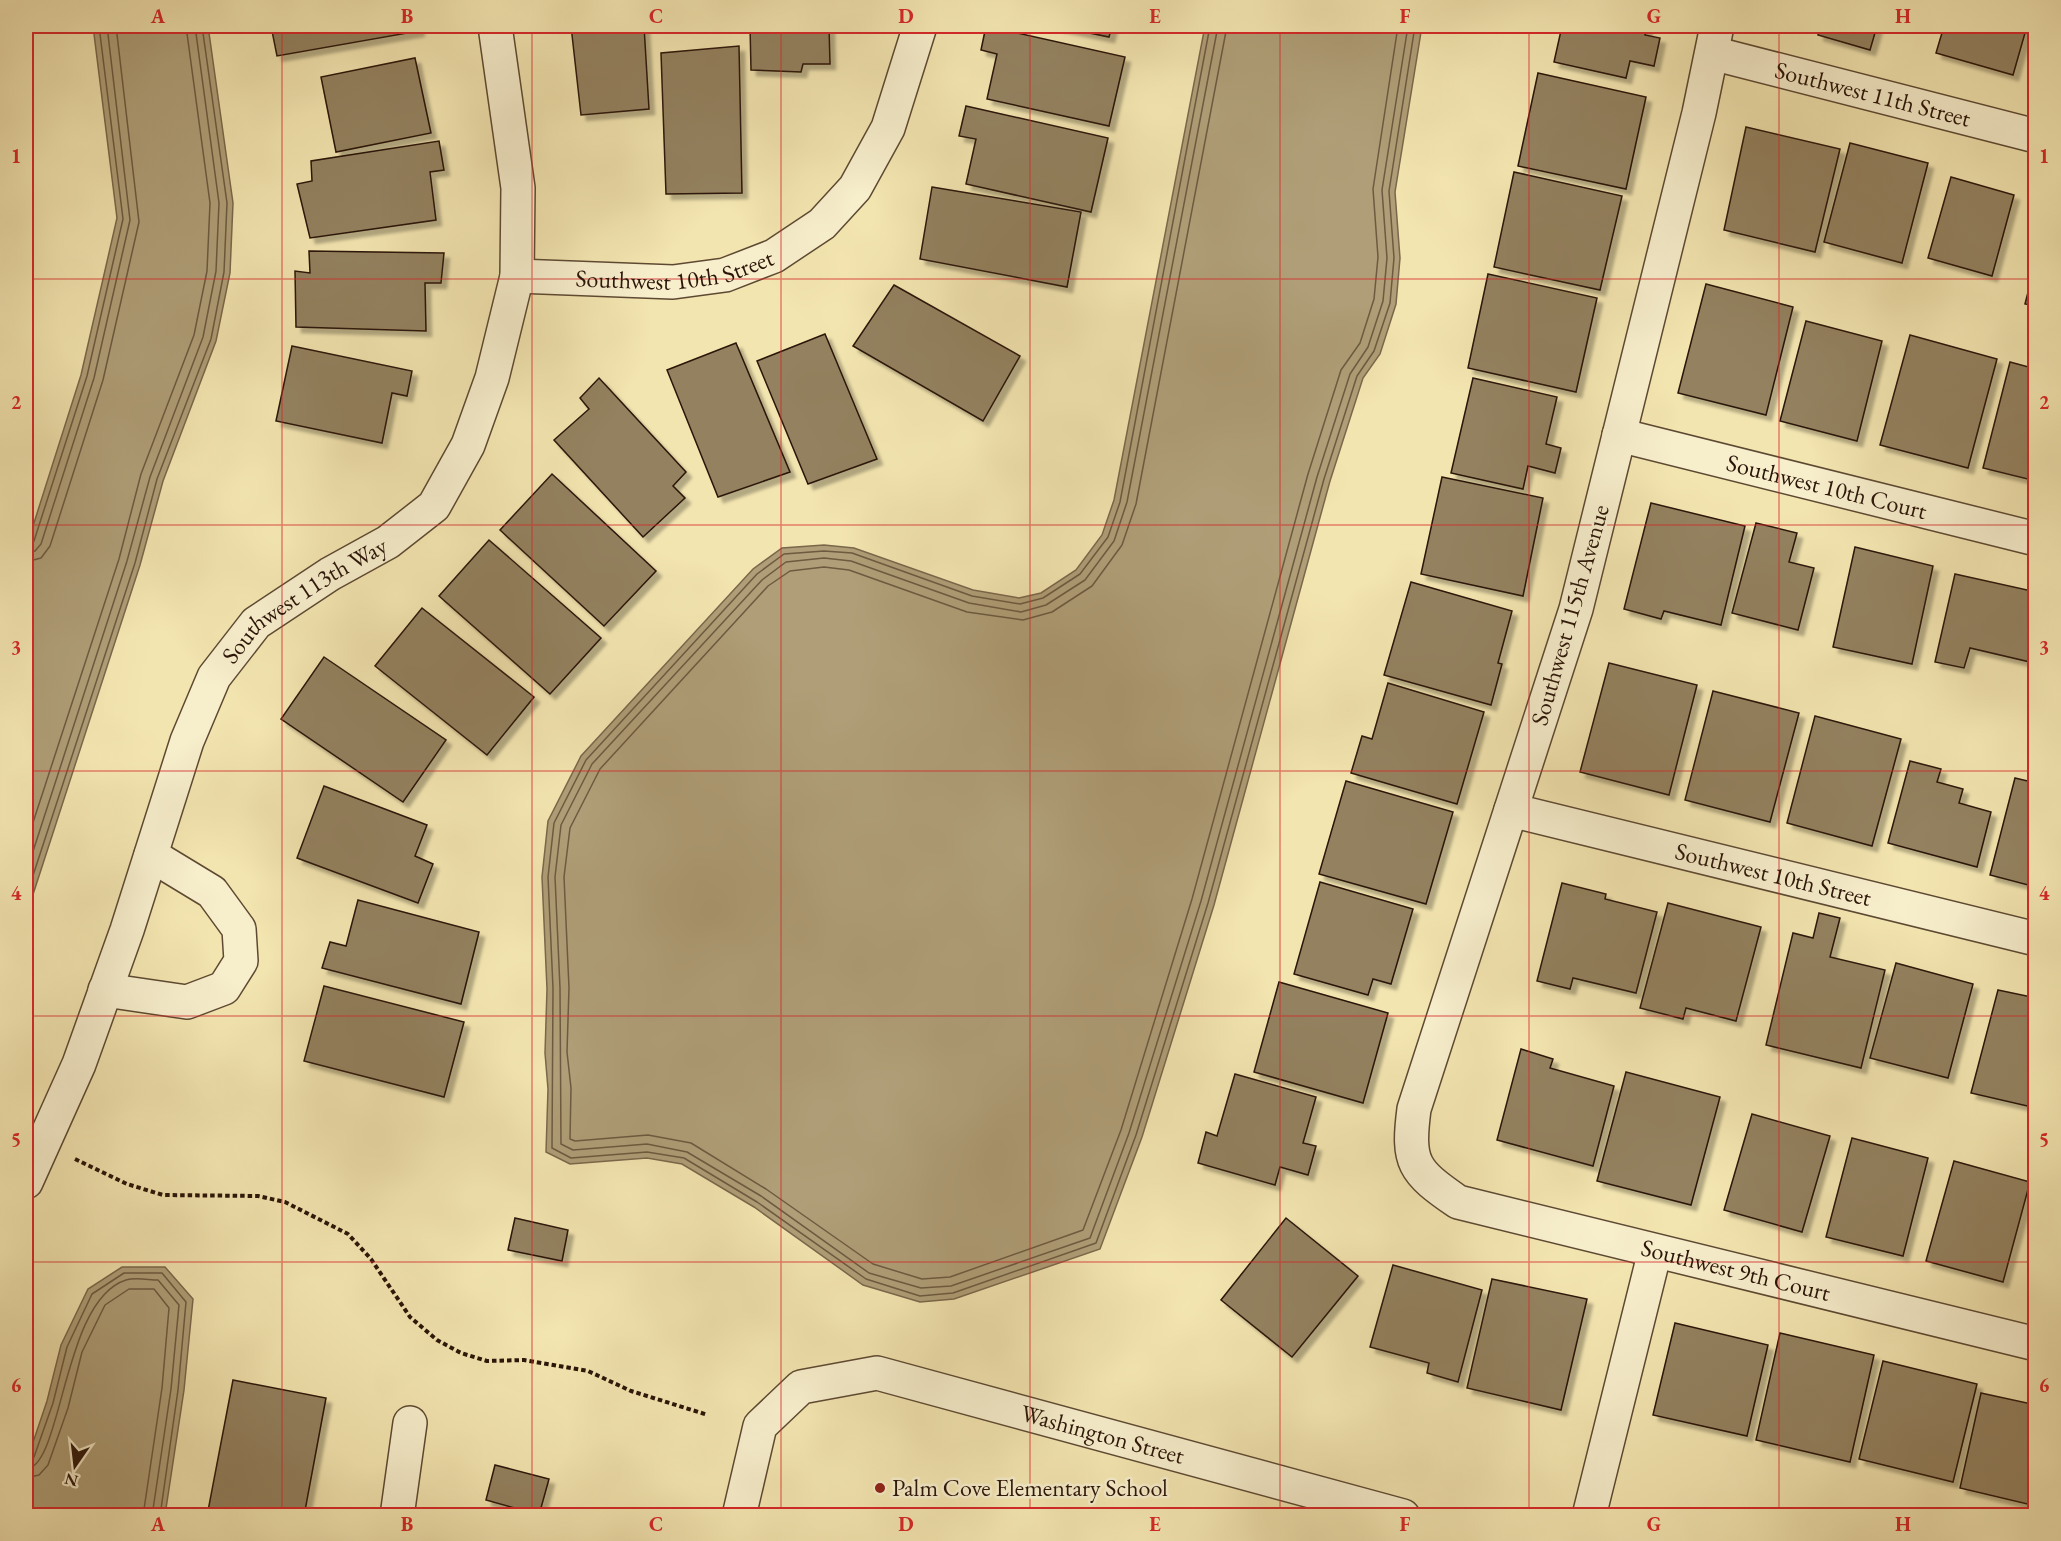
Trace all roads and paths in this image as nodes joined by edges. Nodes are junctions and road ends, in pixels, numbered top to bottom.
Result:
1 (495, 26) edge
2 (920, 26) edge
3 (1714, 39) edge
4 (2036, 136) edge
5 (518, 276) junction
6 (1619, 435) junction
7 (2036, 539) edge
8 (1512, 810) junction
9 (151, 855) junction
10 (2036, 939) edge
11 (105, 990) junction
12 (44, 1145) junction
13 (26, 1182) edge
14 (1438, 1189) joint
15 (1655, 1251) junction
16 (2036, 1344) edge
17 (708, 1415) dead end
18 (410, 1423) dead end
19 (1336, 1507) edge
20 (397, 1515) edge
21 (739, 1515) edge
22 (1403, 1515) edge
23 (1589, 1515) edge

1 - 5 street, Southwest 113th Way
2 - 5 street, Southwest 10th Street
3 - 4 street, Southwest 11th Street
3 - 6 street, Southwest 115th Avenue
5 - 9 street, Southwest 113th Way
6 - 7 street, Southwest 10th Court
6 - 8 street, Southwest 115th Avenue
8 - 10 street, Southwest 10th Street
8 - 14 street, Southwest 115th Avenue
9 - 11 street, Southwest 113th Way
9 - 11 street
11 - 12 street, Southwest 113th Way
12 - 13 street, Southwest 113th Way
12 - 17 path
14 - 15 street, Southwest 9th Court
15 - 16 street, Southwest 9th Court
15 - 23 street
18 - 20 street
19 - 21 street, Washington Street
19 - 22 street, Washington Street

